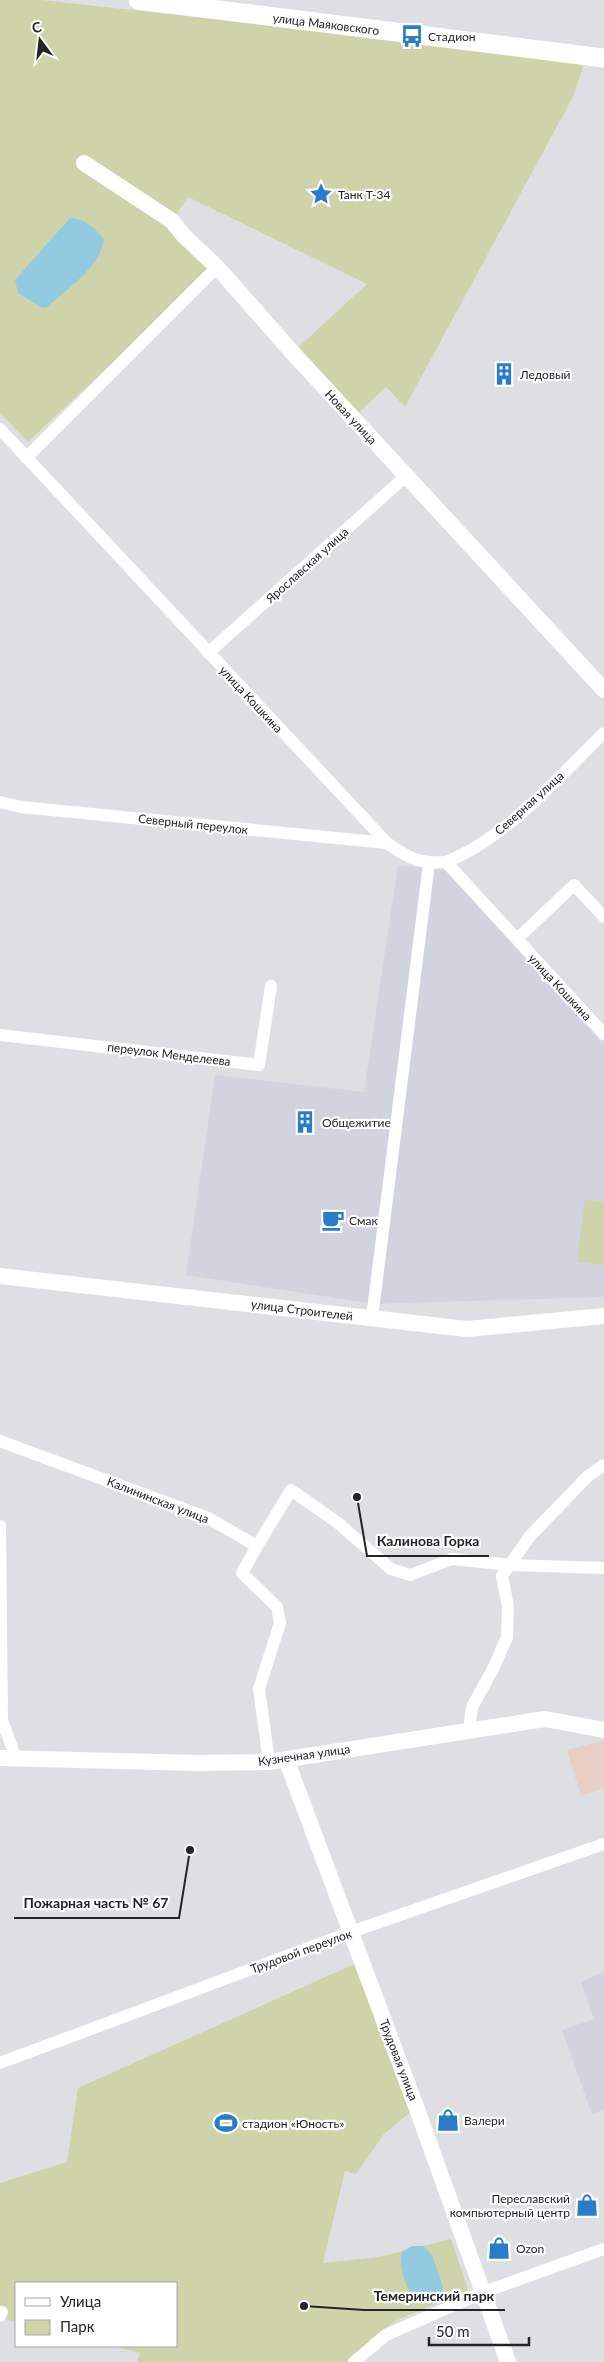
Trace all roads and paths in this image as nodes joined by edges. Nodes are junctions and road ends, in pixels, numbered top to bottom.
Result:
1 (138, 0) edge
2 (604, 58) edge
3 (84, 162) dead end
4 (217, 267) junction
5 (0, 429) edge
6 (26, 458) junction
7 (406, 476) junction
8 (208, 653) junction
9 (604, 690) edge
10 (604, 733) edge
11 (0, 802) edge
12 (387, 842) junction
13 (446, 862) junction
14 (429, 863) junction
15 (604, 917) edge
16 (517, 939) junction
17 (271, 986) dead end
18 (604, 1034) edge
19 (0, 1035) edge
20 (0, 1276) edge
21 (604, 1316) edge
22 (372, 1318) junction
23 (0, 1442) edge
24 (604, 1465) edge
25 (0, 1526) edge
26 (257, 1546) junction
27 (510, 1566) junction
28 (604, 1568) edge
29 (468, 1730) junction
30 (604, 1730) edge
31 (8, 1758) edge
32 (286, 1759) junction
33 (269, 1762) junction
34 (604, 1844) edge
35 (351, 1932) junction
36 (0, 2063) edge
37 (604, 2249) edge
38 (484, 2292) junction
39 (354, 2362) edge
40 (508, 2362) edge

1 - 2 main road, улица Маяковского
3 - 4 street, Новая улица
4 - 6 street
4 - 7 street, Новая улица
5 - 6 street, улица Кошкина
6 - 8 street, улица Кошкина
7 - 8 street, Ярославская улица
7 - 9 street, Новая улица
8 - 12 street, улица Кошкина
10 - 13 street, Северная улица
11 - 12 street, Северный переулок
12 - 14 street, улица Кошкина
13 - 14 street, улица Кошкина
13 - 16 street, улица Кошкина
14 - 22 street
15 - 16 street
16 - 18 street, улица Кошкина
17 - 19 street, переулок Менделеева
20 - 22 street, улица Строителей
21 - 22 street, улица Строителей
23 - 26 street, Калининская улица
24 - 27 street
25 - 31 street
26 - 27 street
26 - 33 street
27 - 28 street
27 - 29 street
29 - 30 street, Кузнечная улица
29 - 32 street, Кузнечная улица
31 - 33 street, Кузнечная улица
32 - 33 street, Кузнечная улица
32 - 35 street, Трудовая улица
34 - 35 street, Трудовой переулок
35 - 36 street, Трудовой переулок
35 - 38 street, Трудовая улица
37 - 38 street
38 - 39 street
38 - 40 street, Трудовая улица

